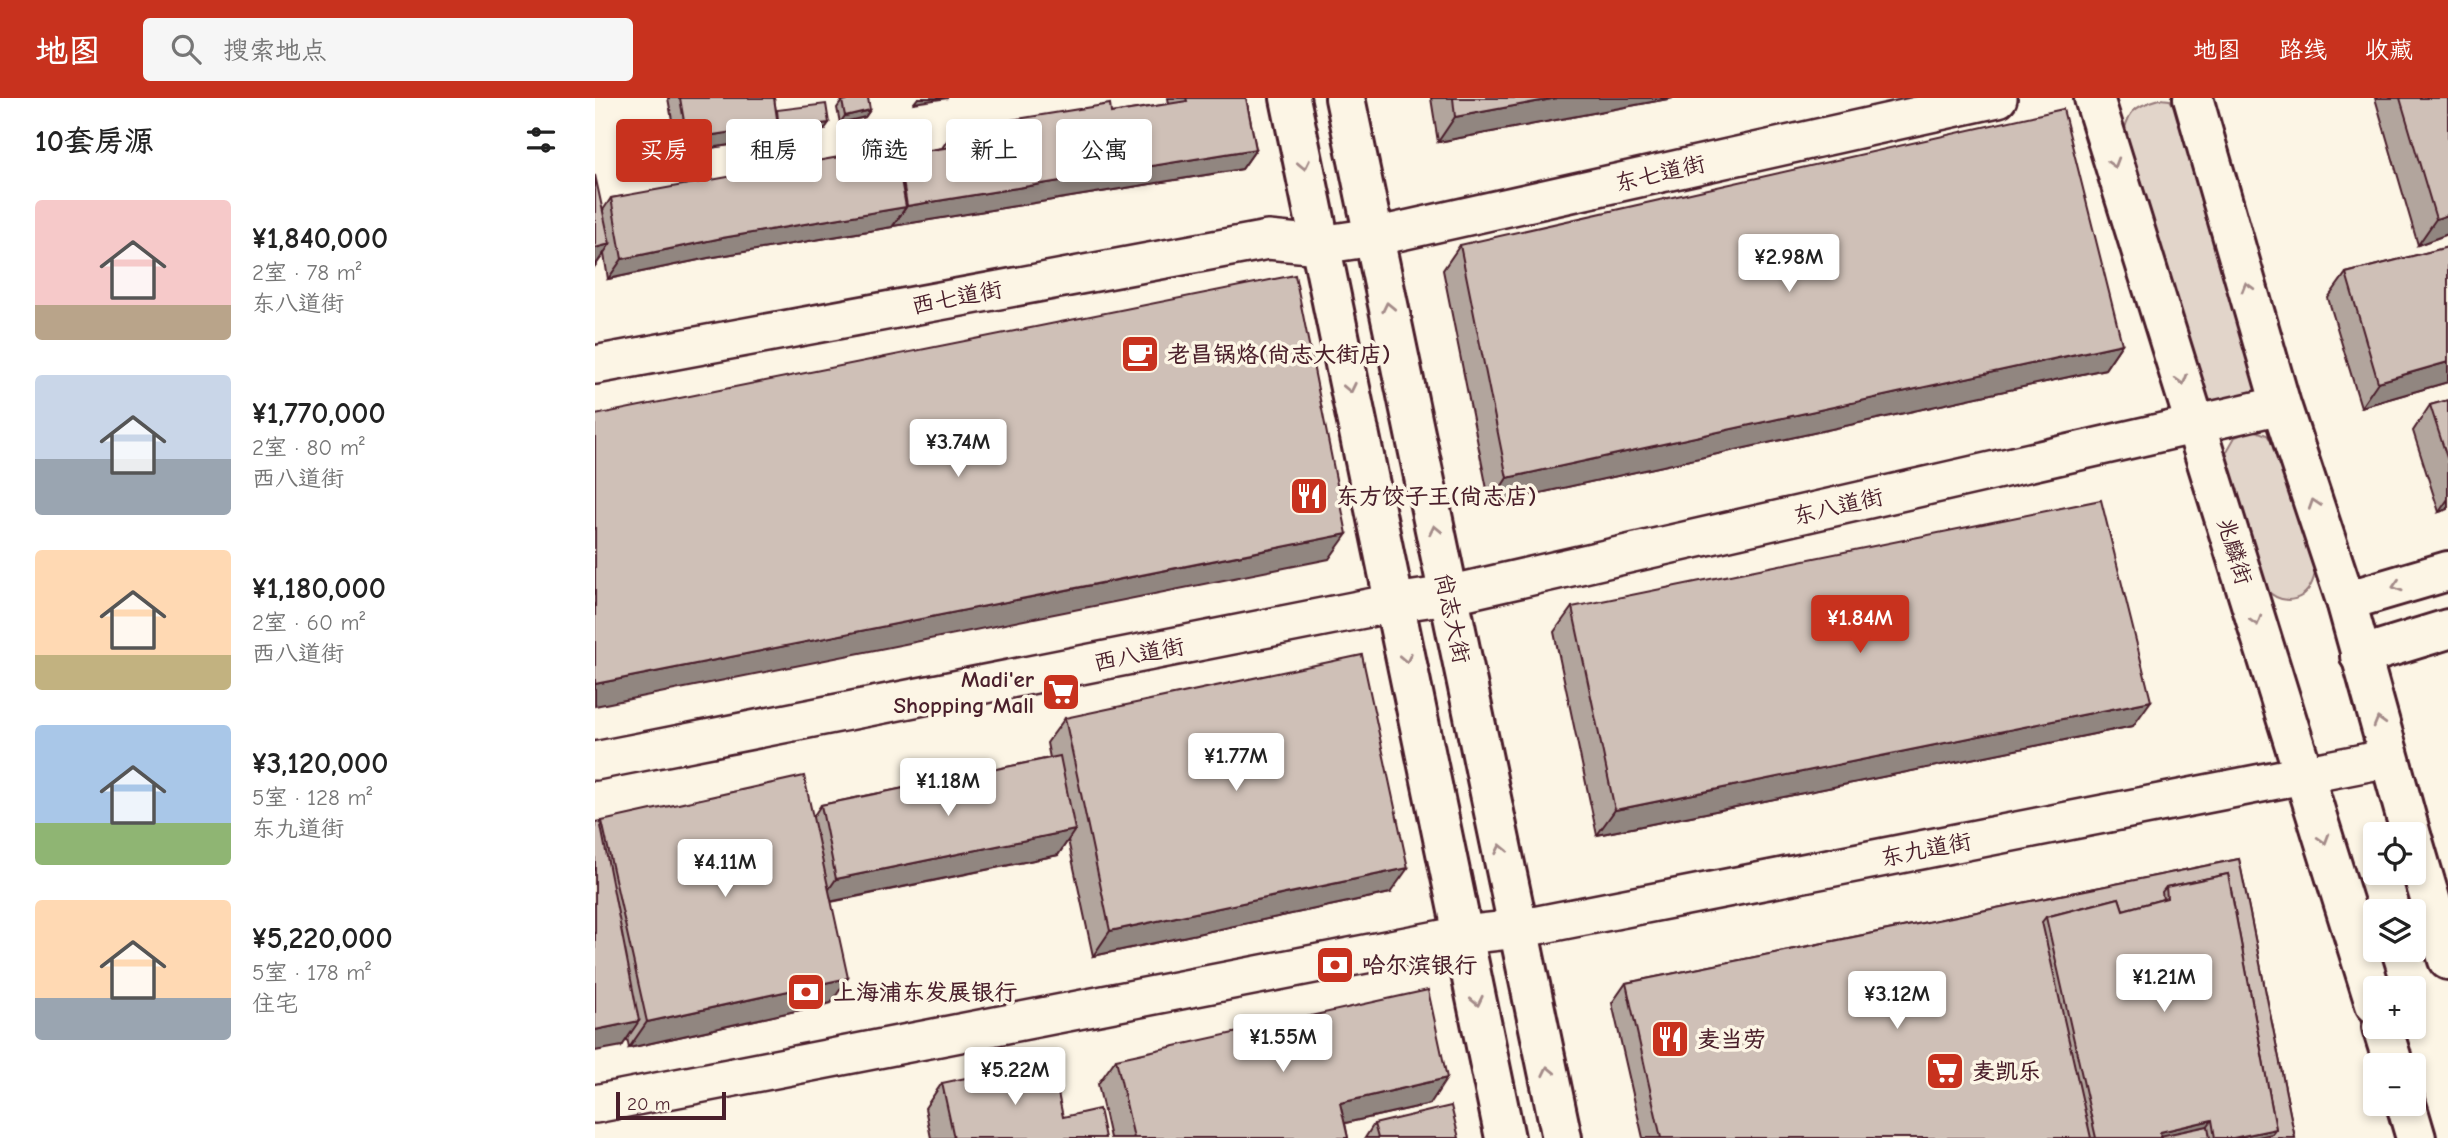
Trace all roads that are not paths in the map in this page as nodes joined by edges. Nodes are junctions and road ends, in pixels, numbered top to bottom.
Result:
1 (1290, 98) edge
2 (1345, 98) edge
3 (1998, 98) edge
4 (2094, 98) edge
5 (2193, 98) edge
6 (1374, 237) junction
7 (1320, 244) junction
8 (595, 365) edge
9 (2281, 405) junction
10 (2196, 425) junction
11 (2448, 571) edge
12 (1448, 595) junction
13 (2346, 601) junction
14 (1394, 603) junction
15 (2448, 629) edge
16 (2360, 656) junction
17 (2389, 758) junction
18 (595, 761) edge
19 (2304, 775) junction
20 (2407, 822) edge
21 (2426, 885) edge
22 (1518, 929) junction
23 (1463, 934) junction
24 (2448, 960) edge
25 (2366, 976) edge
26 (595, 1104) edge
27 (2410, 1116) edge
28 (1505, 1138) edge
29 (1562, 1138) edge
30 (2416, 1138) edge

1 -> 7 main road
2 - 6 main road, 尚志大街
3 - 6 street, 东七道街
4 -> 10 main road, 兆麟街
9 -> 5 main road
6 - 7 street, 东七道街
12 -> 6 main road, 尚志大街
7 - 8 street, 西七道街
7 -> 14 main road
9 - 10 street, 东八道街
13 -> 9 main road
10 - 12 street, 东八道街
10 -> 19 main road, 兆麟街
11 -> 13 main road
12 - 14 street, 东八道街
22 -> 12 main road, 尚志大街
13 - 16 main road
14 - 18 street, 西八道街
14 -> 23 main road
15 - 16 main road
17 -> 16 main road
17 - 19 street, 东九道街
17 - 20 main road
19 - 22 street, 东九道街
19 -> 25 main road, 兆麟街
21 - 24 main road
22 - 23 street, 东九道街
29 -> 22 main road, 尚志大街
23 - 26 street, 东九道街
23 -> 28 main road
27 - 30 main road

